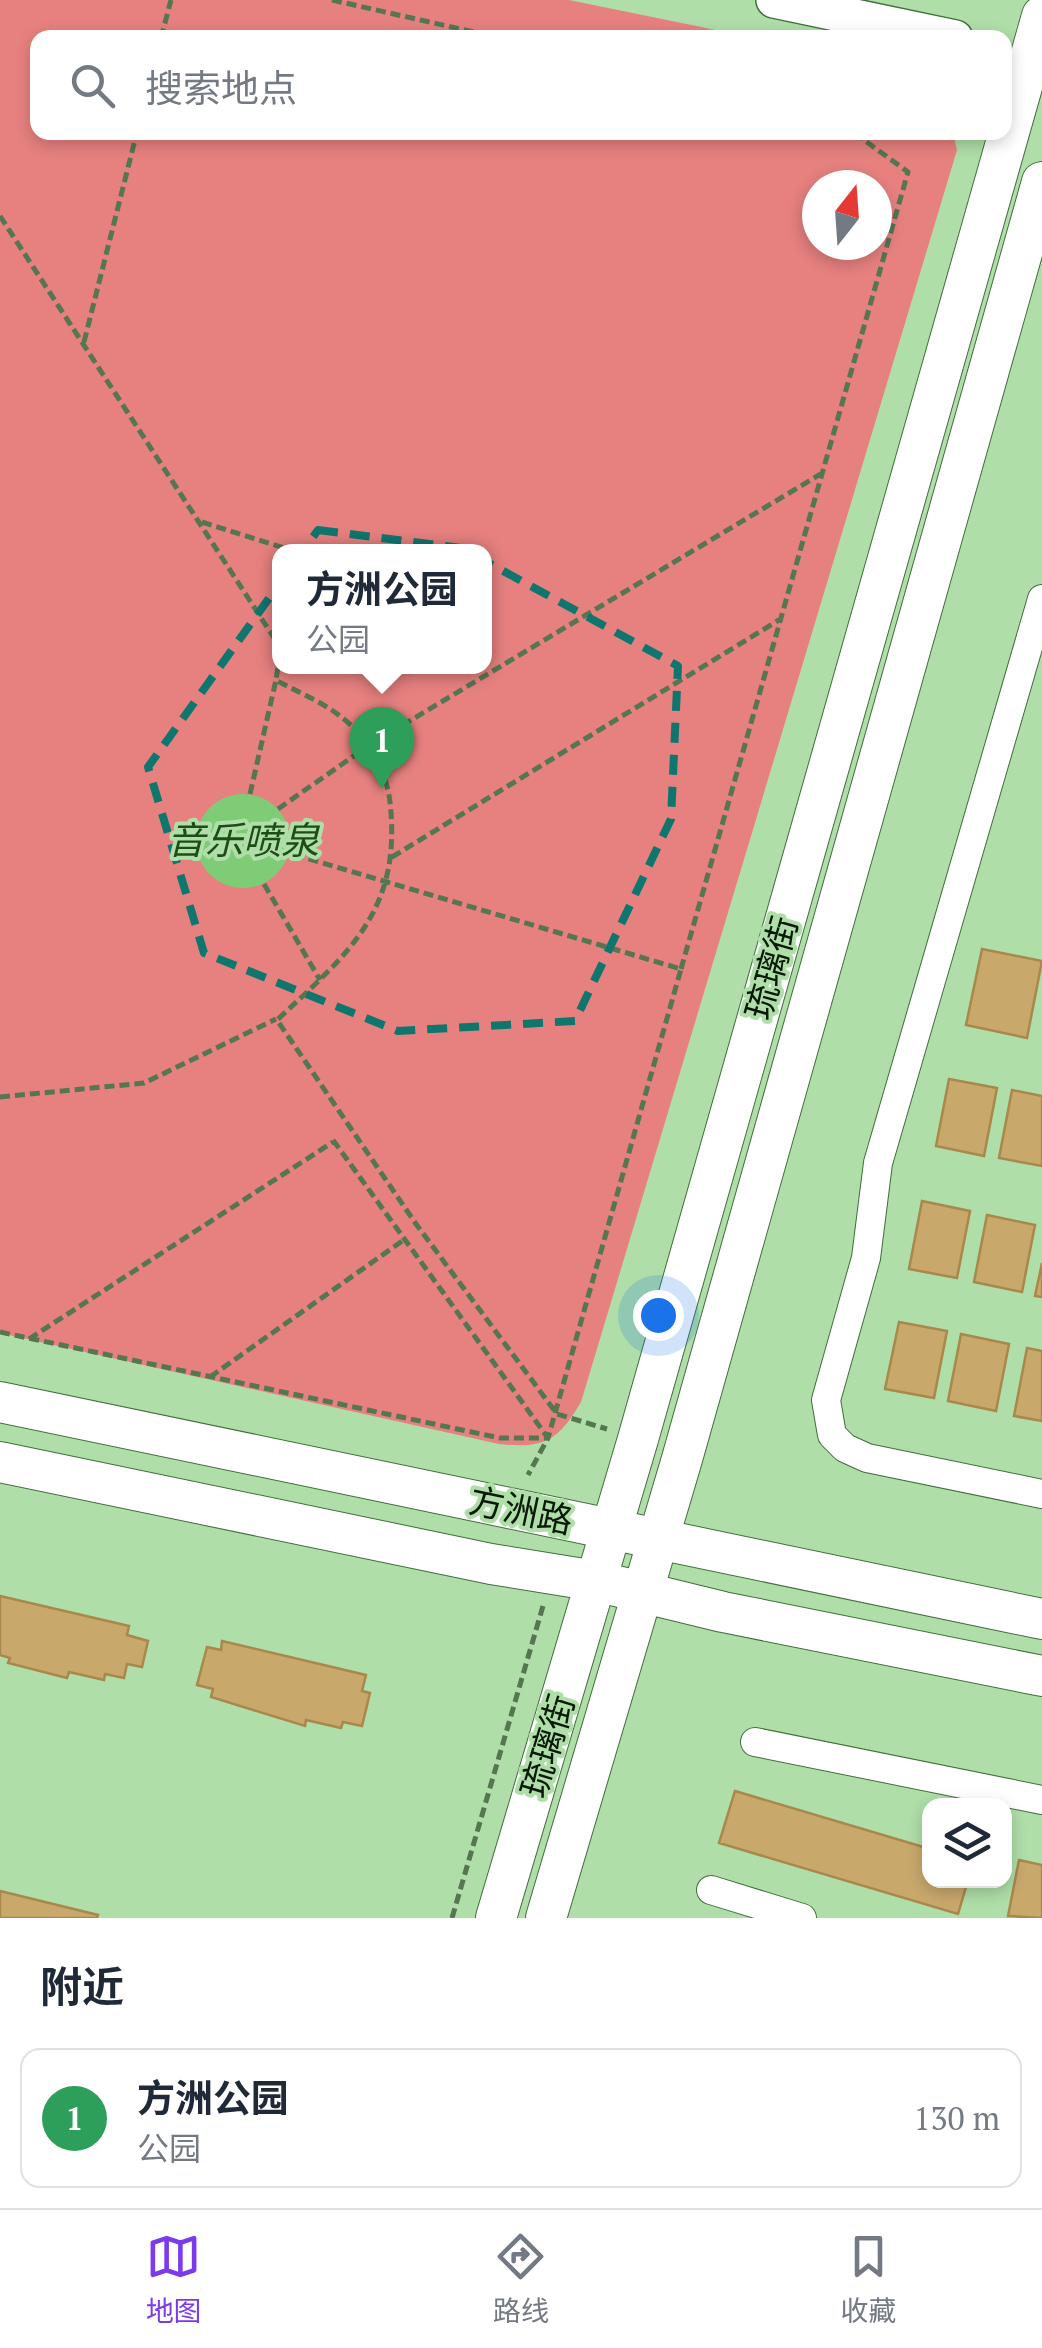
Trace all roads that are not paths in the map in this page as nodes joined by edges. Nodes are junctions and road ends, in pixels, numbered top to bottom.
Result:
1 (774, 0) edge
2 (1042, 16) edge
3 (917, 30) edge
4 (1026, 54) edge
5 (1012, 104) edge
6 (1002, 140) edge
7 (1042, 182) edge
8 (1042, 599) edge
9 (0, 1402) edge
10 (0, 1462) edge
11 (1042, 1494) edge
12 (612, 1530) junction
13 (658, 1539) junction
14 (596, 1581) junction
15 (642, 1591) junction
16 (1042, 1620) edge
17 (1042, 1676) edge
18 (754, 1742) dead end
19 (1042, 1800) edge
20 (711, 1890) dead end
21 (496, 1918) edge
22 (546, 1918) edge
23 (802, 1918) edge

1 - 3 street
2 - 4 main road, 琉璃街
4 - 5 main road, 琉璃街
6 - 12 main road, 琉璃街
7 - 13 main road, 琉璃街
8 - 11 street
9 - 12 main road, 方洲路
10 - 14 main road, 方洲路
12 - 13 main road, 方洲路
12 - 14 main road, 琉璃街
13 - 15 main road, 琉璃街
13 - 16 main road, 方洲路
14 - 15 main road, 方洲路
14 - 21 main road, 琉璃街
15 - 17 main road, 方洲路
15 - 22 main road, 琉璃街
18 - 19 street
20 - 23 street

